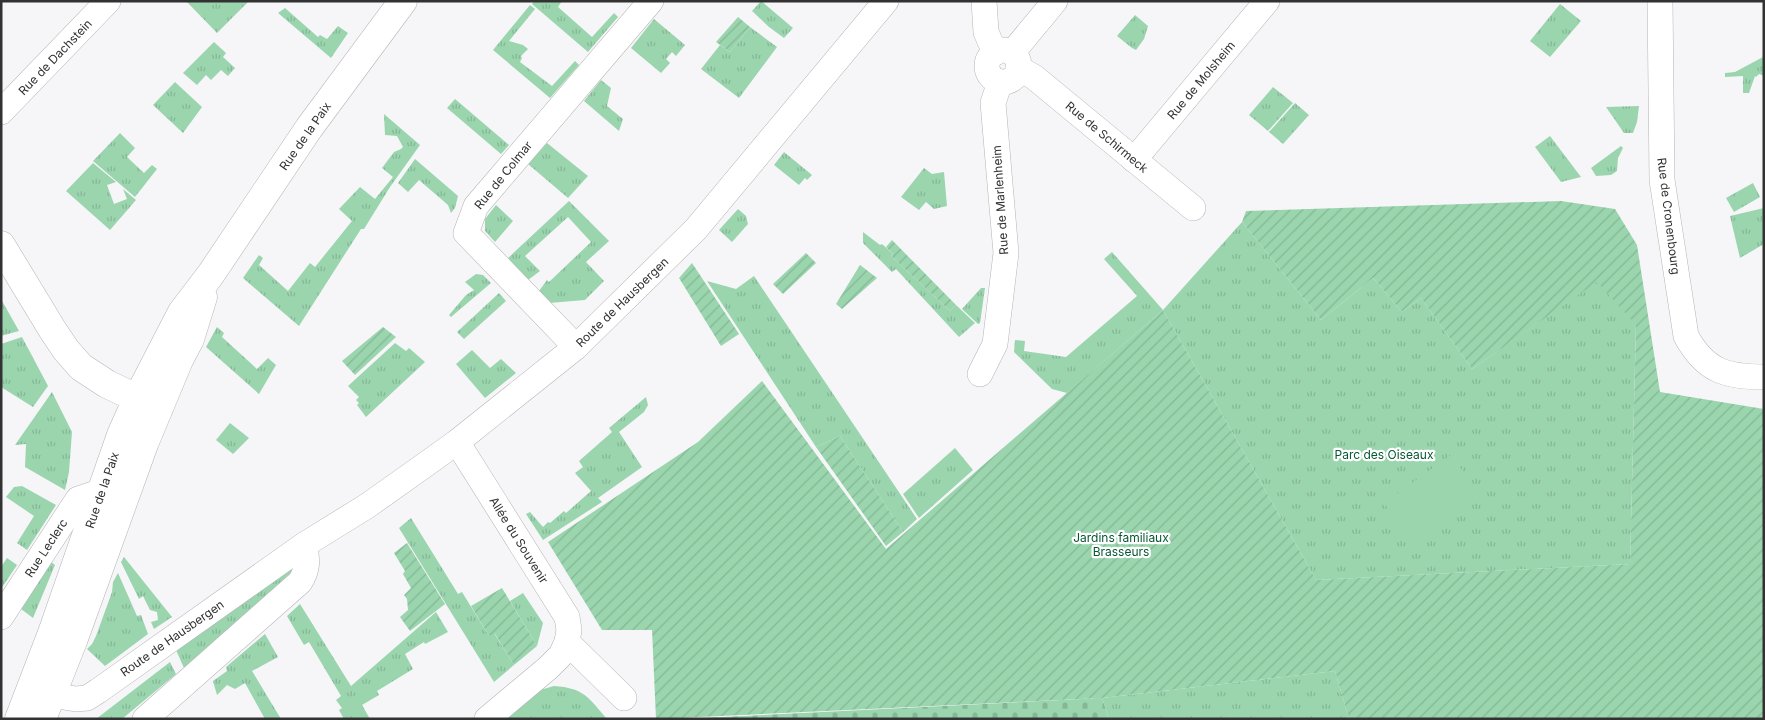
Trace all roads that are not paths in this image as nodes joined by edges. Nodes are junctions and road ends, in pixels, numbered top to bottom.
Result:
1 (108, 1) edge
2 (403, 1) edge
3 (651, 1) edge
4 (886, 1) edge
5 (984, 1) edge
6 (1055, 1) edge
7 (1267, 1) edge
8 (1660, 1) edge
9 (1006, 64) junction
10 (1, 112) edge
11 (1134, 160) junction
12 (1193, 208) dead end
13 (3, 253) edge
14 (576, 347) junction
15 (980, 374) dead end
16 (1764, 377) edge
17 (148, 404) junction
18 (457, 442) junction
19 (102, 491) junction
20 (304, 545) junction
21 (1, 617) edge
22 (567, 642) junction
23 (42, 693) junction
24 (624, 698) dead end
25 (18, 719) edge
26 (42, 719) edge
27 (144, 719) edge
28 (487, 719) edge

1 - 10 street, Rue de Dachstein
2 - 17 street, Rue de la Paix
3 - 14 street, Rue de Colmar
4 - 14 street, Route de Hausbergen
5 - 9 street
6 - 9 street
7 - 11 street, Rue de Molsheim
8 - 16 street, Rue de Cronenbourg
9 - 11 street, Rue de Schirmeck
9 - 15 street, Rue de Marlenheim
11 - 12 street, Rue de Schirmeck
13 - 17 street
14 - 18 street, Route de Hausbergen
17 - 19 street, Rue de la Paix
17 - 23 street, Rue de la Paix
18 - 20 street, Route de Hausbergen
18 - 22 street, Allée du Souvenir
19 - 21 street, Rue Leclerc
19 - 23 street, Rue de la Paix
20 - 23 street, Route de Hausbergen
20 - 27 street
22 - 24 street
22 - 28 street
23 - 25 street, Rue de la Paix
23 - 26 street, Rue de la Paix

